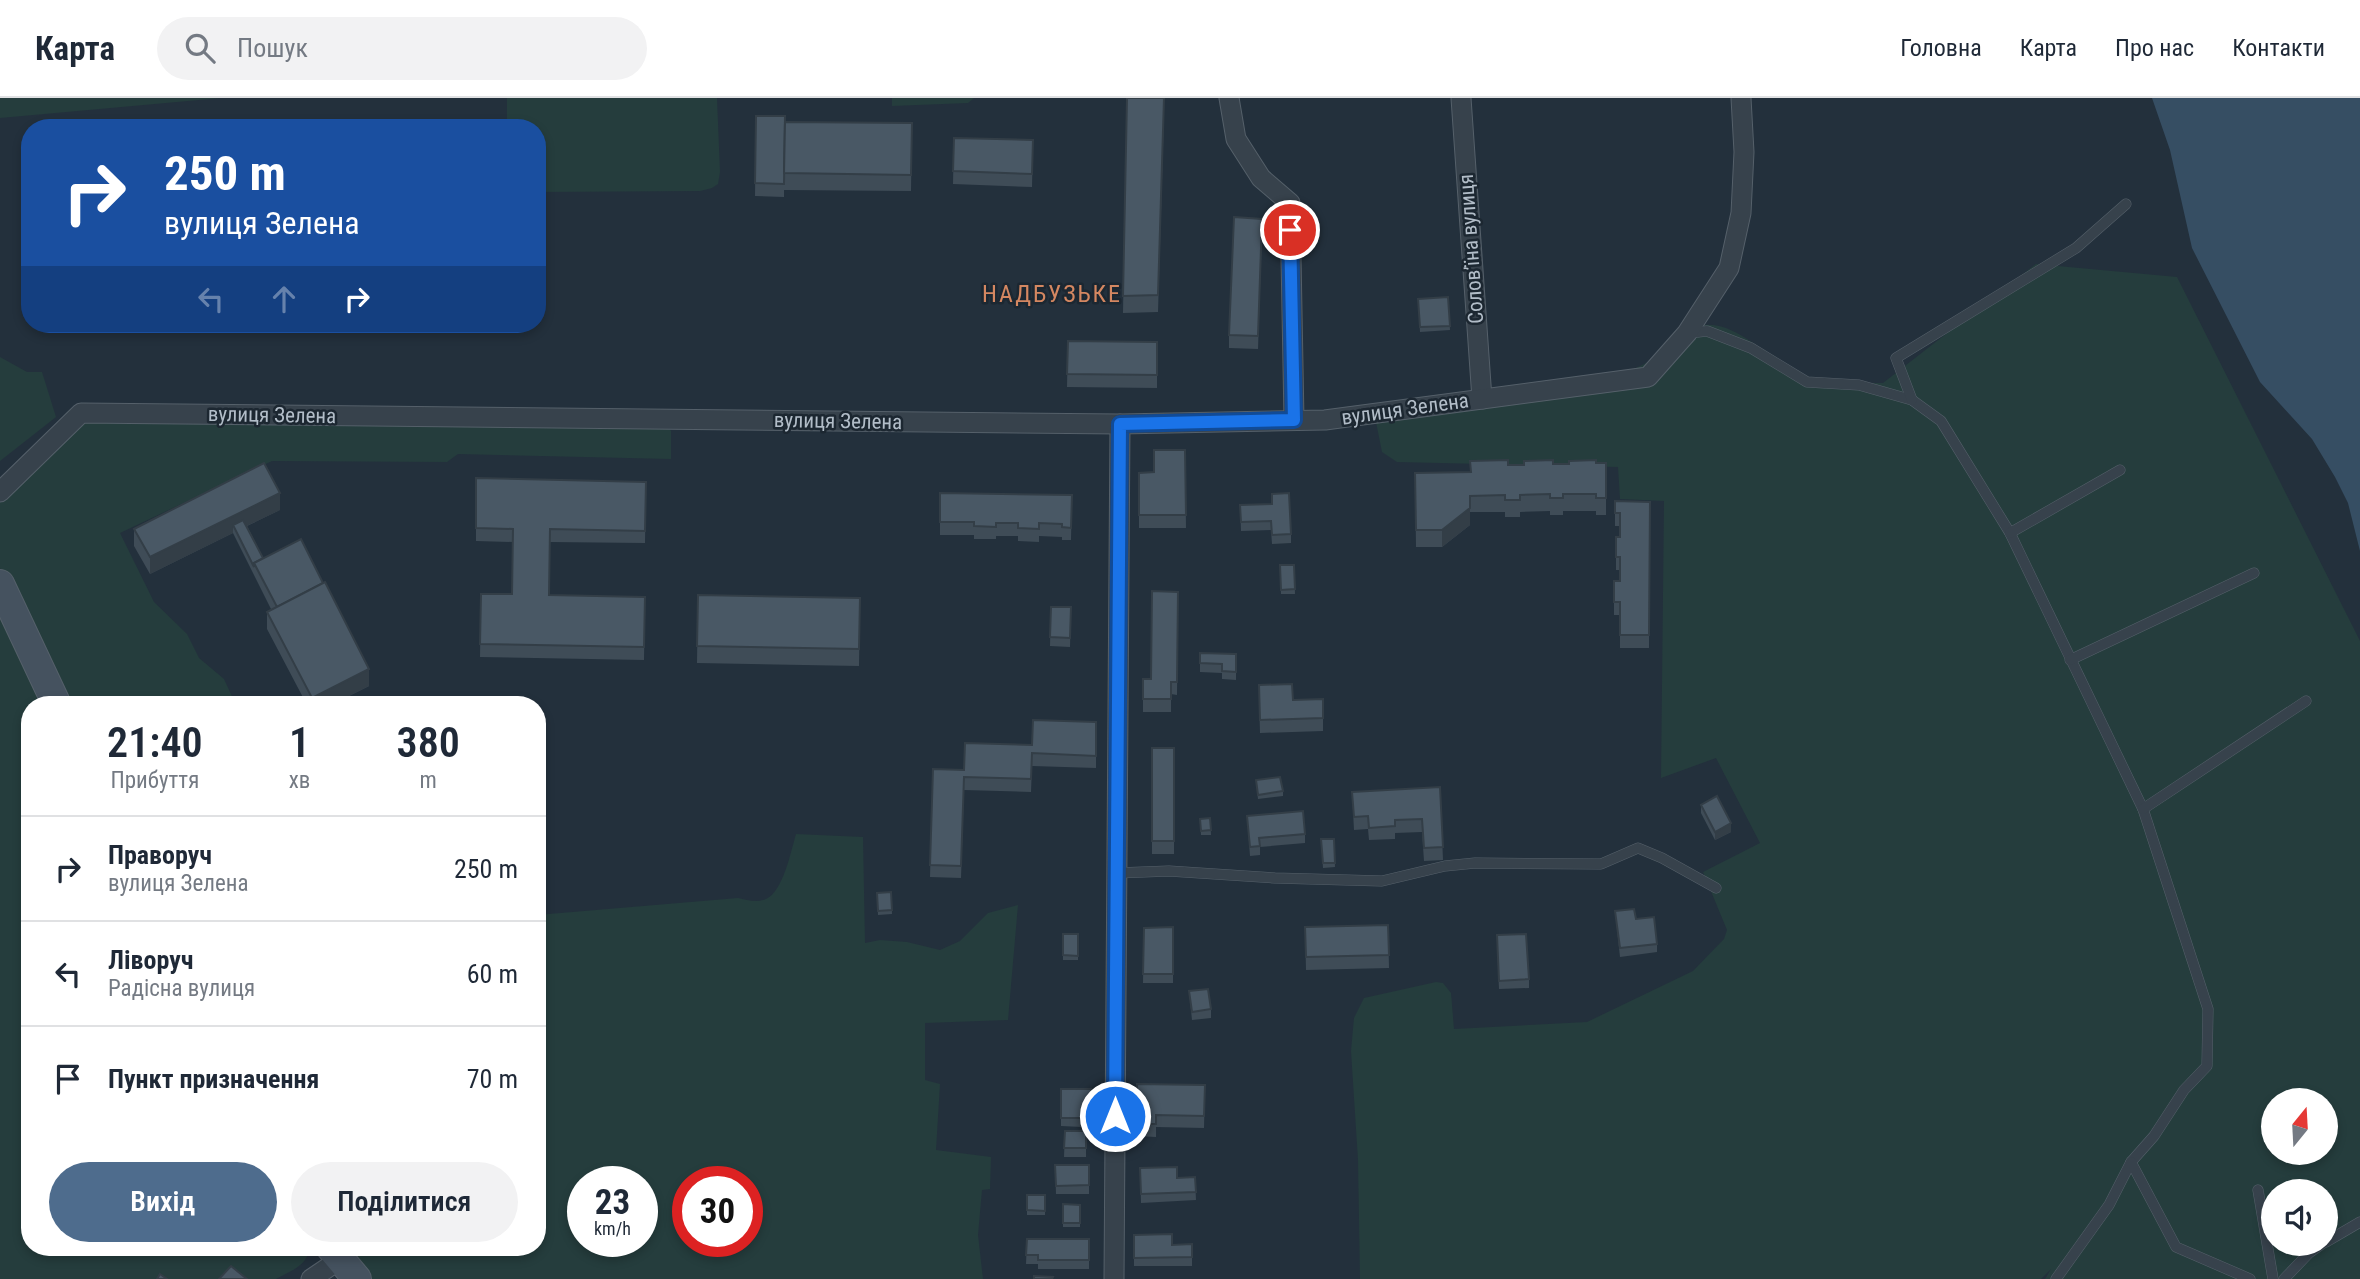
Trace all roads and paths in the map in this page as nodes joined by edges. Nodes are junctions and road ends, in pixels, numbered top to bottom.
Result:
1 (1229, 98) edge
2 (1461, 98) edge
3 (1741, 98) edge
4 (2126, 204) dead end
5 (1686, 333) junction
6 (1482, 399) junction
7 (1912, 400) junction
8 (1294, 420) junction
9 (1120, 424) junction
10 (2120, 470) dead end
11 (0, 492) edge
12 (2010, 533) junction
13 (2254, 573) dead end
14 (0, 584) edge
15 (2070, 660) junction
16 (53, 696) edge
17 (2306, 701) dead end
18 (2143, 809) junction
19 (1117, 873) junction
20 (1716, 888) dead end
21 (2131, 1162) junction
22 (2258, 1190) dead end
23 (2360, 1222) edge
24 (2338, 1235) edge
25 (2306, 1256) edge
26 (342, 1262) edge
27 (311, 1279) edge
28 (1114, 1279) edge
29 (2056, 1279) edge
30 (2250, 1279) edge
31 (2273, 1279) edge
32 (2284, 1279) edge

1 - 8 street
2 - 6 street, Соловʼїна вулиця
3 - 5 street, вулиця Зелена
4 - 7 lane
5 - 6 street, вулиця Зелена
5 - 7 lane
6 - 8 street, вулиця Зелена
7 - 12 lane
8 - 9 street, вулиця Зелена
9 - 11 street, вулиця Зелена
9 - 19 street
10 - 12 lane
12 - 15 lane
13 - 15 lane
14 - 16 main road
15 - 18 lane
17 - 18 lane
18 - 21 lane
19 - 20 lane
19 - 28 street
21 - 29 lane
21 - 30 lane
22 - 31 lane
23 - 24 lane
25 - 32 lane
26 - 27 street

